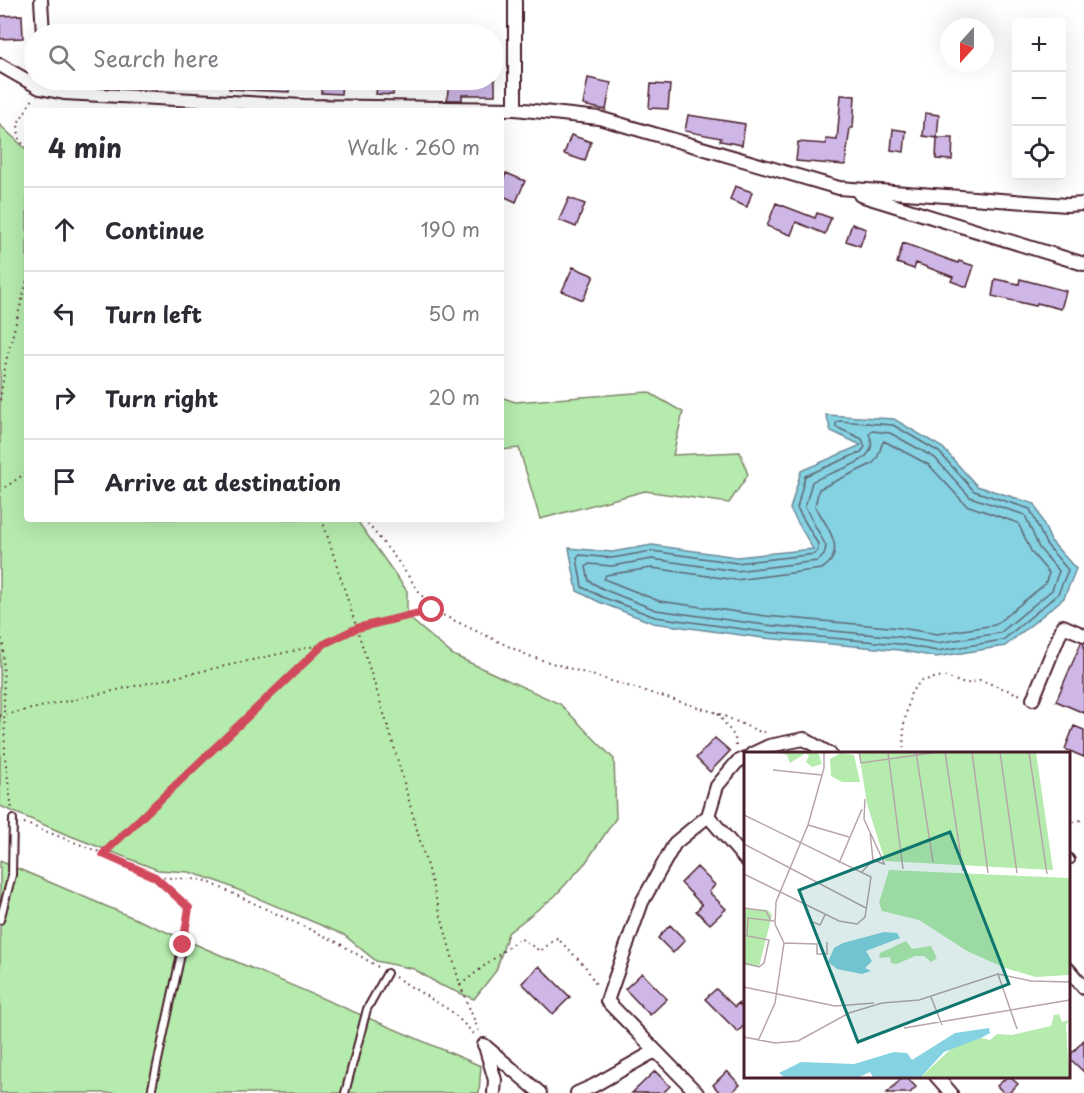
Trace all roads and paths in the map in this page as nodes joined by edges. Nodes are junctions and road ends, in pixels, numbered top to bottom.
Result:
1 (41, 0) edge
2 (515, 0) edge
3 (43, 24) edge
4 (0, 65) edge
5 (24, 76) edge
6 (37, 90) edge
7 (56, 90) edge
8 (27, 108) edge
9 (445, 108) edge
10 (504, 109) edge
11 (515, 109) junction
12 (24, 113) edge
13 (24, 145) edge
14 (838, 189) junction
15 (1084, 204) edge
16 (1084, 264) edge
17 (24, 292) edge
18 (0, 400) edge
19 (24, 474) edge
20 (0, 491) edge
21 (323, 522) edge
22 (366, 522) edge
23 (432, 610) junction
24 (357, 628) junction
25 (0, 633) edge
26 (1084, 635) edge
27 (324, 644) junction
28 (1033, 699) joint
29 (717, 713) junction
30 (2, 716) edge
31 (769, 733) dead end
32 (756, 752) edge
33 (827, 752) edge
34 (903, 752) edge
35 (741, 760) edge
36 (708, 816) junction
37 (13, 819) junction
38 (1084, 819) edge
39 (1069, 824) edge
40 (103, 854) junction
41 (744, 858) edge
42 (155, 877) junction
43 (0, 920) edge
44 (183, 945) joint
45 (1069, 970) edge
46 (387, 972) junction
47 (460, 985) junction
48 (1084, 988) edge
49 (607, 1001) junction
50 (484, 1045) junction
51 (655, 1051) junction
52 (937, 1078) edge
53 (151, 1093) edge
54 (345, 1093) edge
55 (494, 1093) edge
56 (540, 1093) edge
57 (577, 1093) edge
58 (697, 1093) edge
59 (951, 1093) edge

1 - 3 street
2 - 11 street
4 - 5 street
6 - 8 path
7 - 9 street
10 - 11 street
11 - 14 street
12 - 13 path
14 - 15 street
14 - 16 street
17 - 18 path
19 - 20 path
21 - 24 path
22 - 23 path
23 - 24 path
23 - 29 path
24 - 27 path
24 - 47 path
25 - 30 path
26 - 28 street
27 - 30 path
27 - 40 path
28 - 34 path
29 - 31 path
29 - 35 path
30 - 37 path
32 - 33 street
35 - 36 street
36 - 41 street
36 - 49 street
37 - 40 path
37 - 43 lane
38 - 39 path
40 - 42 path
42 - 44 path
42 - 46 path
44 - 53 lane
45 - 48 street
46 - 50 path
46 - 54 lane
47 - 49 path
47 - 50 path
49 - 51 street
50 - 55 street
50 - 56 street
51 - 57 street
51 - 58 street
52 - 59 street

